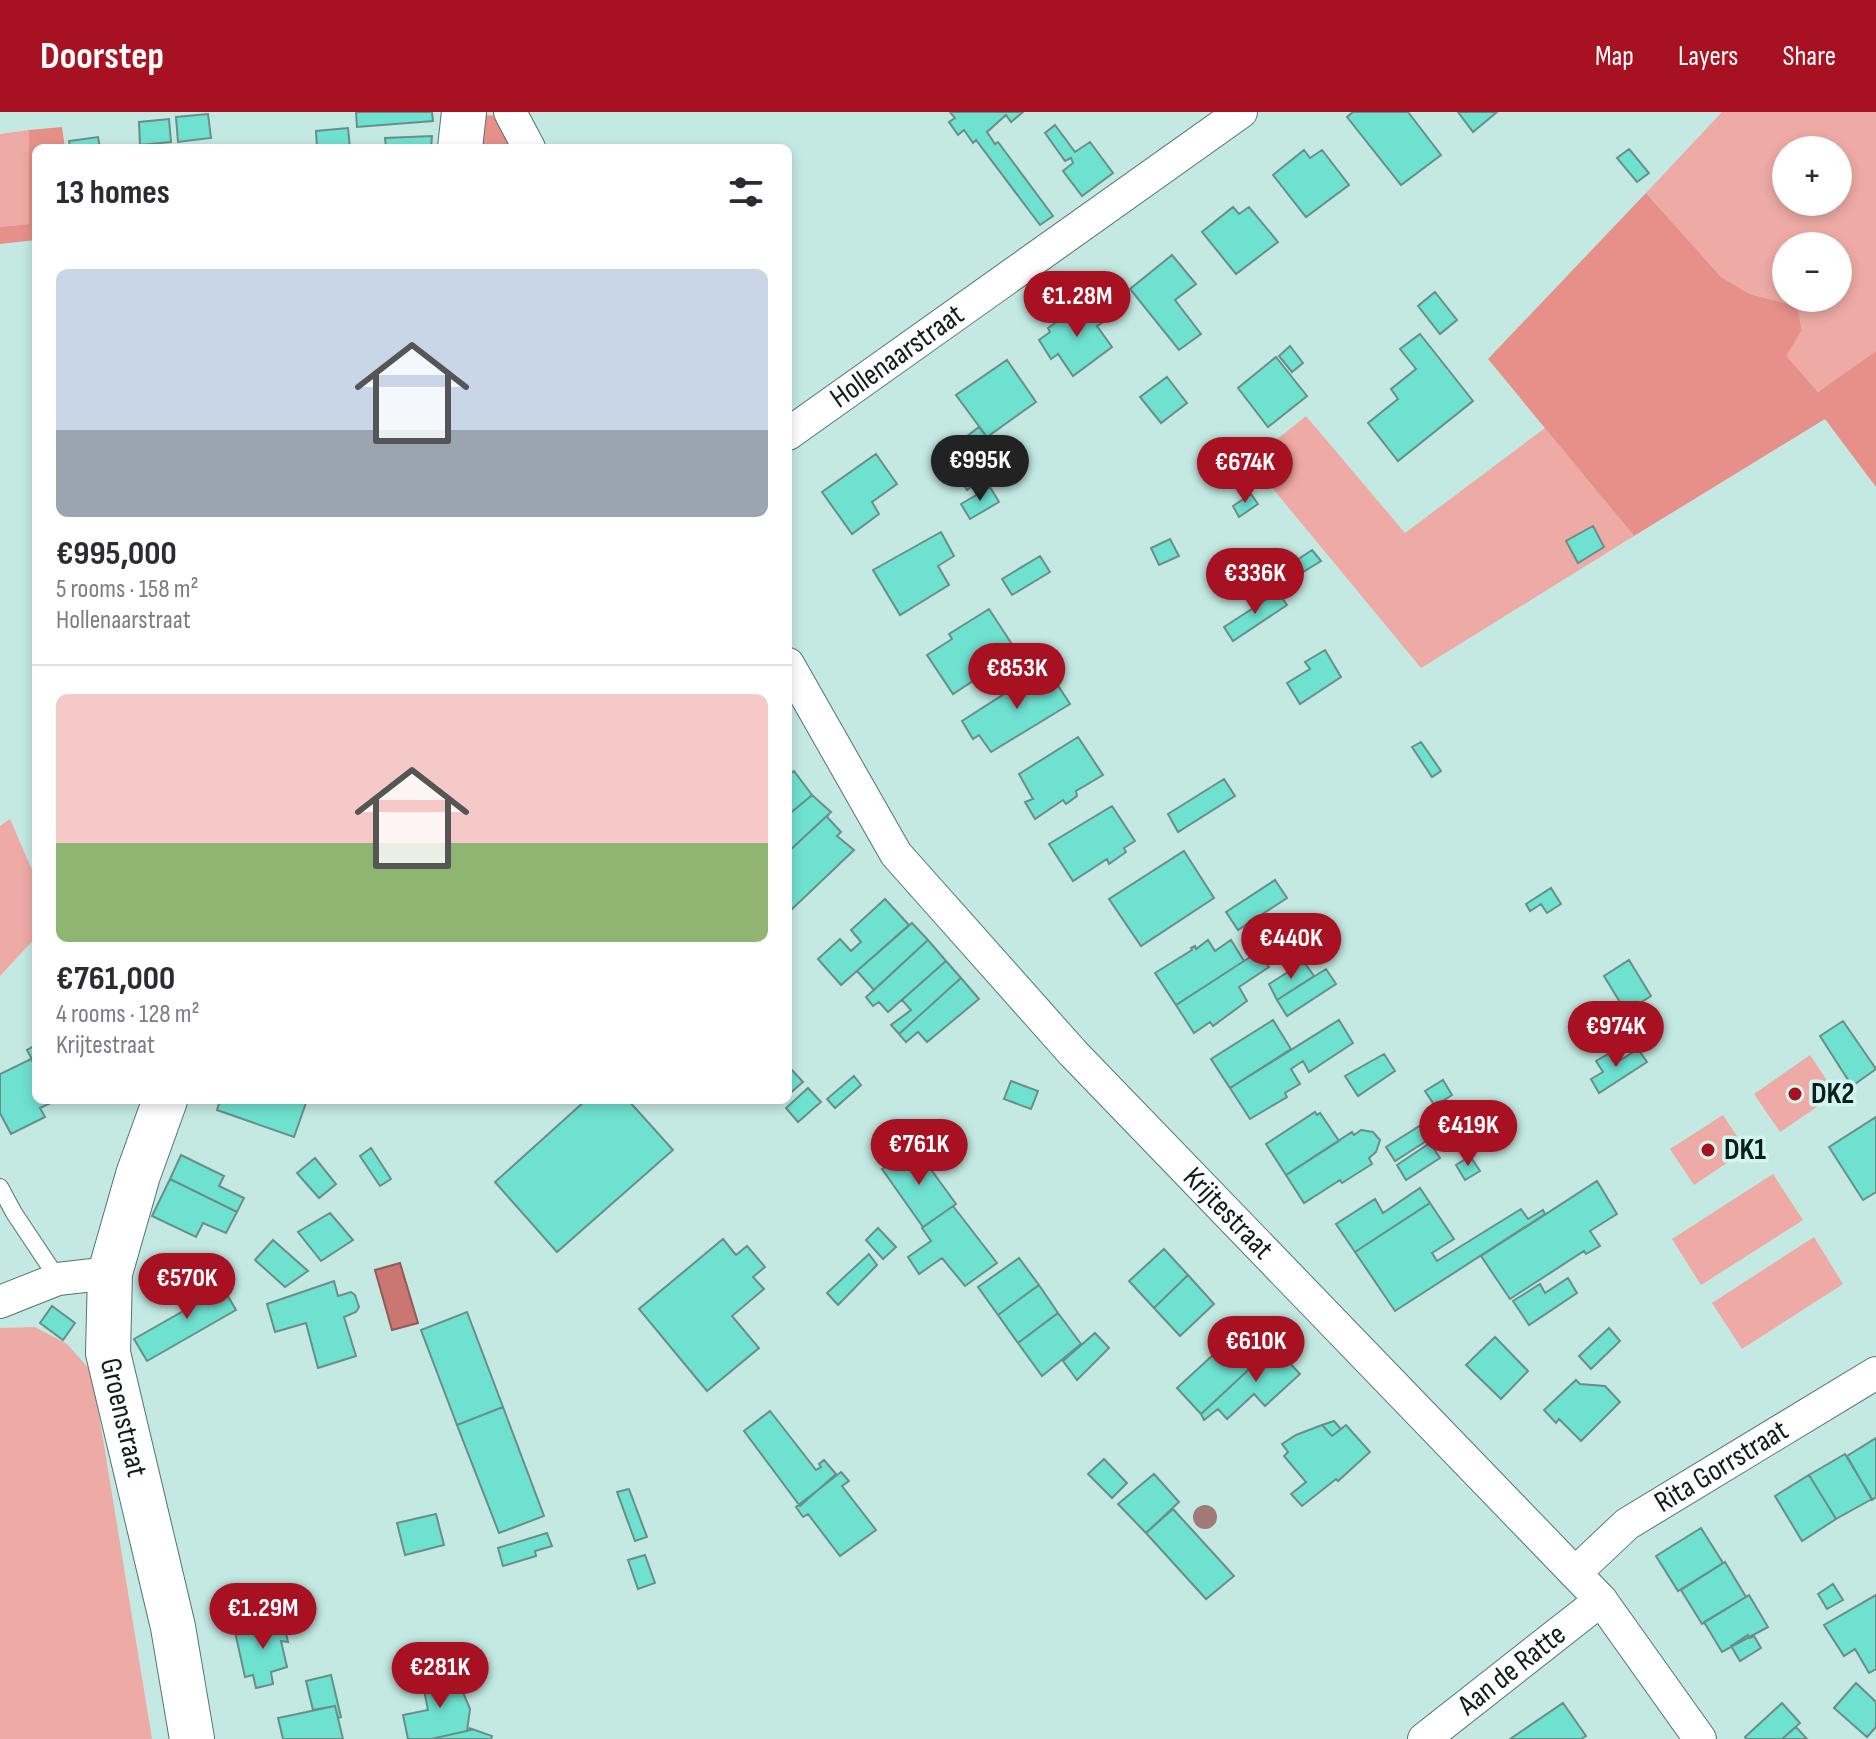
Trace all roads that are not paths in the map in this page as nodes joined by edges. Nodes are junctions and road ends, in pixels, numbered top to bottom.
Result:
1 (464, 112) edge
2 (510, 112) edge
3 (1241, 112) edge
4 (460, 144) edge
5 (527, 144) edge
6 (792, 431) edge
7 (792, 671) edge
8 (164, 1104) edge
9 (0, 1187) edge
10 (110, 1273) junction
11 (58, 1279) junction
12 (0, 1302) edge
13 (1876, 1373) edge
14 (1575, 1573) junction
15 (1601, 1600) junction
16 (192, 1739) edge
17 (1424, 1739) edge
18 (1700, 1739) edge

1 - 4 street
2 - 5 street
3 - 6 street, Hollenaarstraat
7 - 14 street, Krijtestraat
8 - 10 street, Groenstraat
9 - 11 lane
10 - 11 street
10 - 16 street, Groenstraat
11 - 12 street
13 - 14 street, Rita Gorrstraat
14 - 15 street, Krijtestraat
15 - 17 street, Aan de Ratte
15 - 18 street, Krijtestraat

